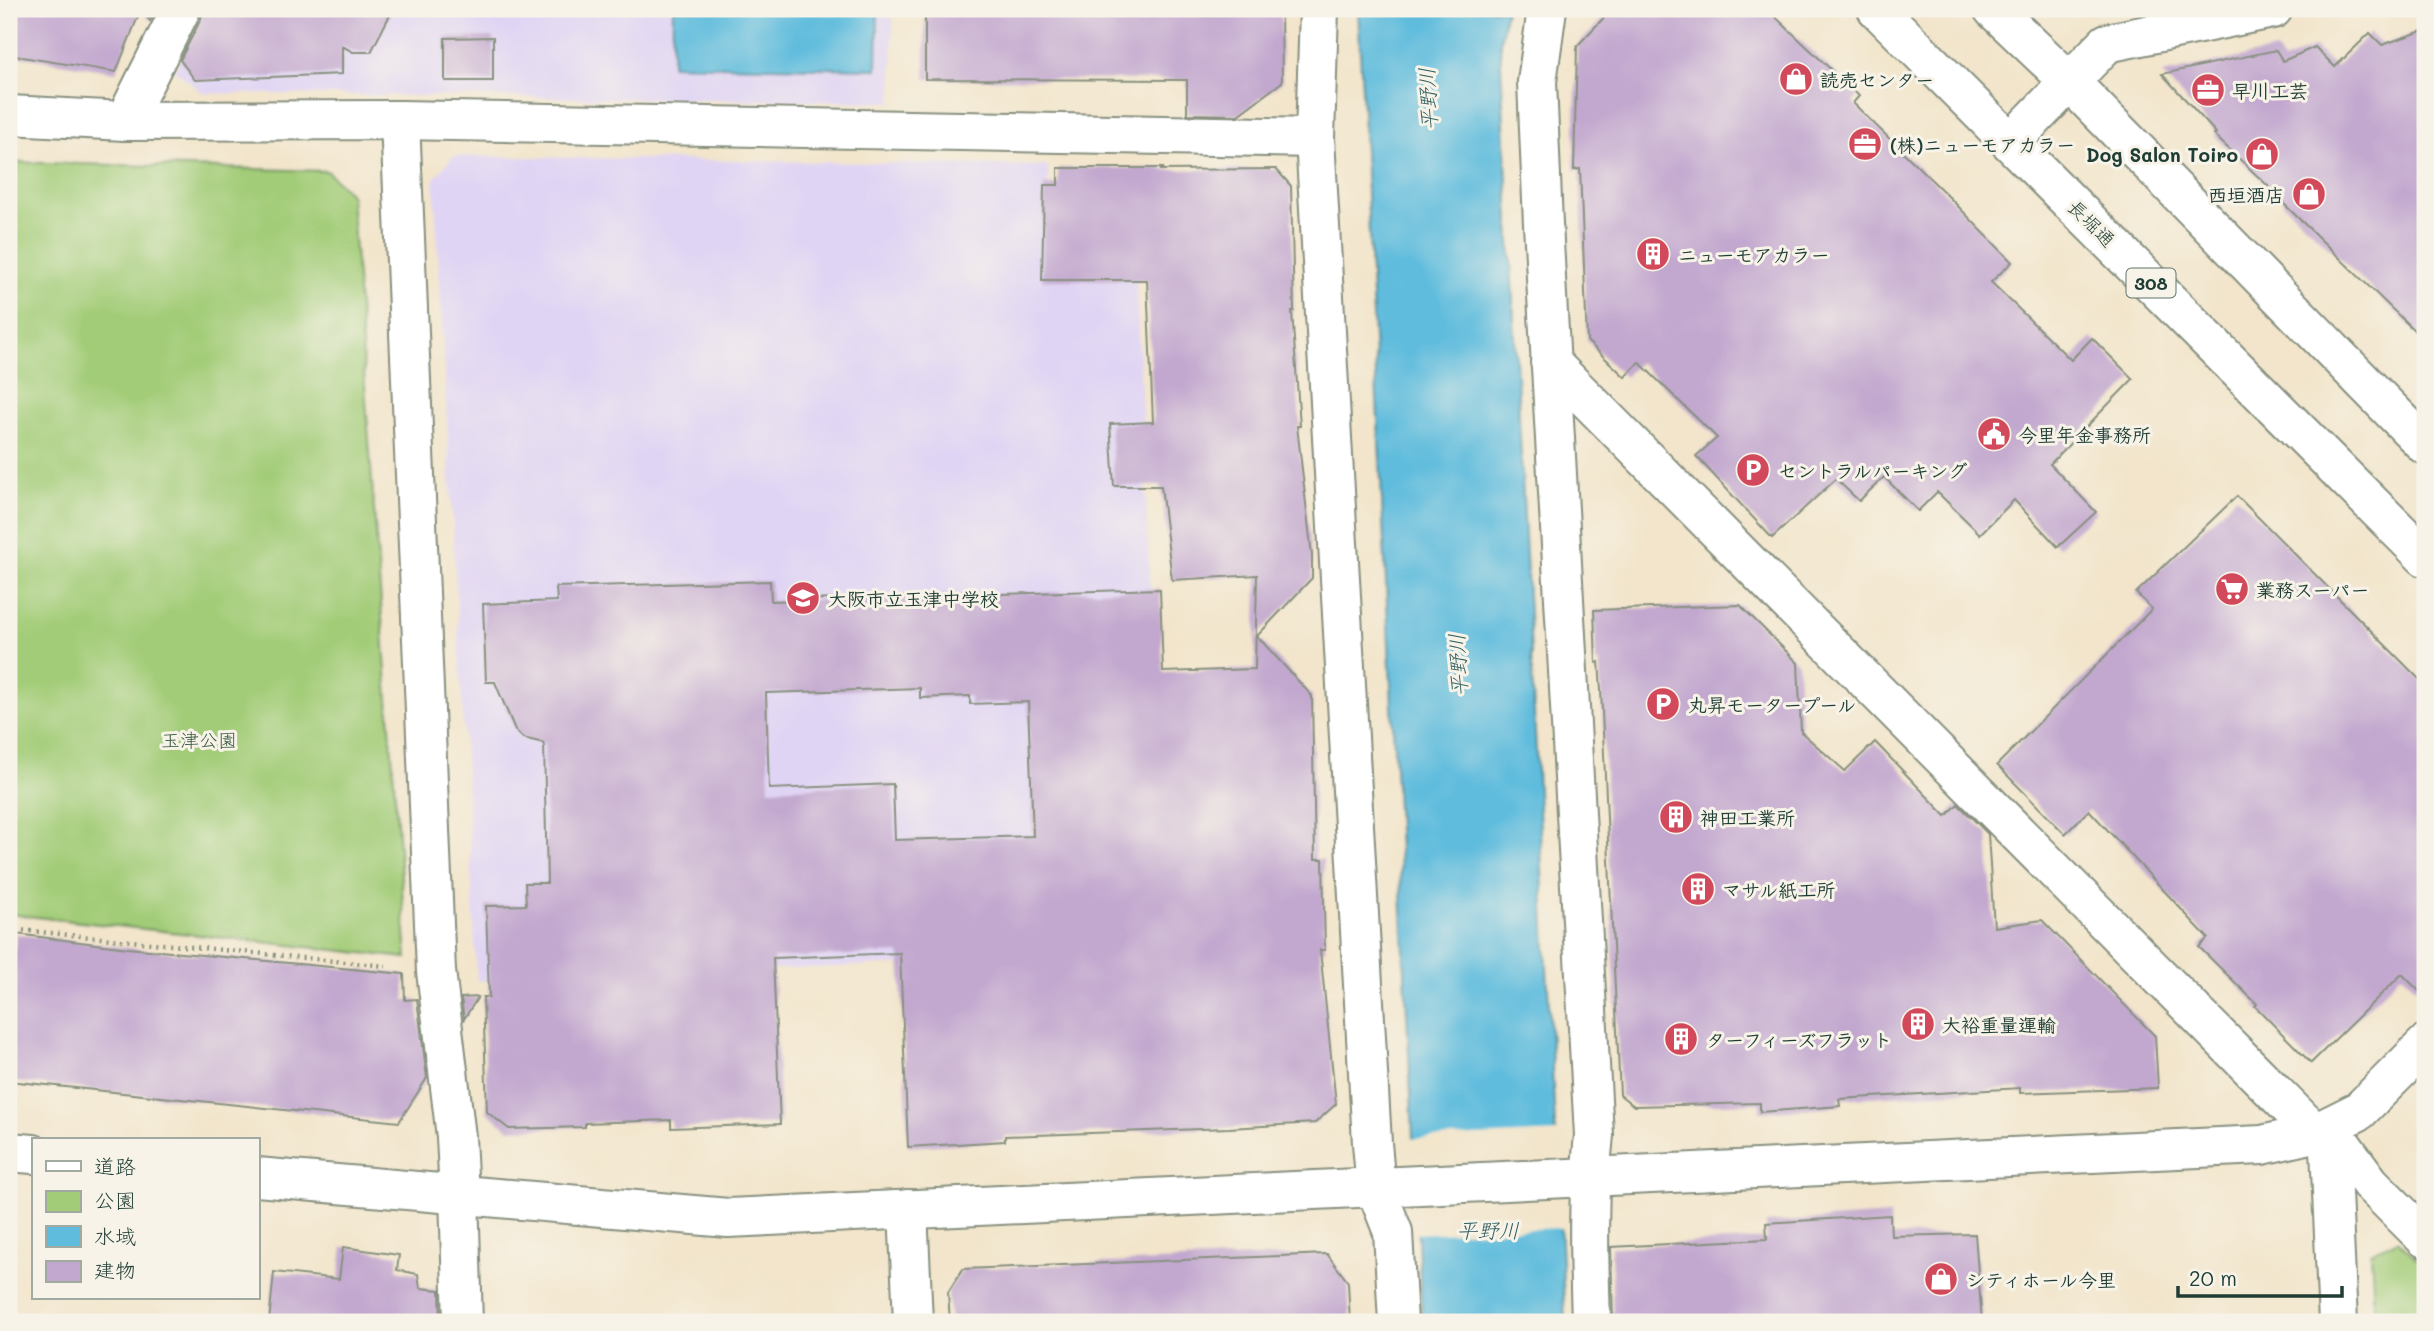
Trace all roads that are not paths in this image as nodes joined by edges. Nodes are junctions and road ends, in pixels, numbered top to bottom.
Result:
1 (181, 9) edge
2 (1318, 9) edge
3 (1547, 9) edge
4 (1877, 9) edge
5 (1993, 9) edge
6 (2273, 9) edge
7 (2070, 82) junction
8 (9, 115) edge
9 (400, 120) junction
10 (125, 121) junction
11 (1315, 138) junction
12 (2011, 142) junction
13 (1550, 362) junction
14 (2425, 445) edge
15 (2425, 557) edge
16 (2425, 1045) edge
17 (2322, 1130) junction
18 (9, 1152) edge
19 (32, 1154) edge
20 (259, 1177) edge
21 (1577, 1178) junction
22 (1393, 1188) junction
23 (458, 1195) junction
24 (908, 1209) junction
25 (2425, 1238) edge
26 (463, 1322) edge
27 (913, 1322) edge
28 (1398, 1322) edge
29 (1591, 1322) edge
30 (2338, 1322) edge

1 - 10 main road
2 - 11 main road
3 - 13 main road
4 - 12 main road, 長堀通 / 308
5 - 7 main road
6 - 7 main road
7 - 12 main road
7 - 14 main road
8 - 10 main road
9 - 10 main road
9 - 11 main road
9 - 23 main road
11 - 22 main road
12 - 15 main road, 長堀通 / 308
13 - 17 main road
13 - 21 main road
16 - 17 main road
17 - 21 main road
17 - 25 main road
17 - 30 main road
18 - 19 main road
20 - 23 main road
21 - 22 main road
21 - 29 main road
22 - 24 main road
22 - 28 main road
23 - 24 main road
23 - 26 main road
24 - 27 main road

